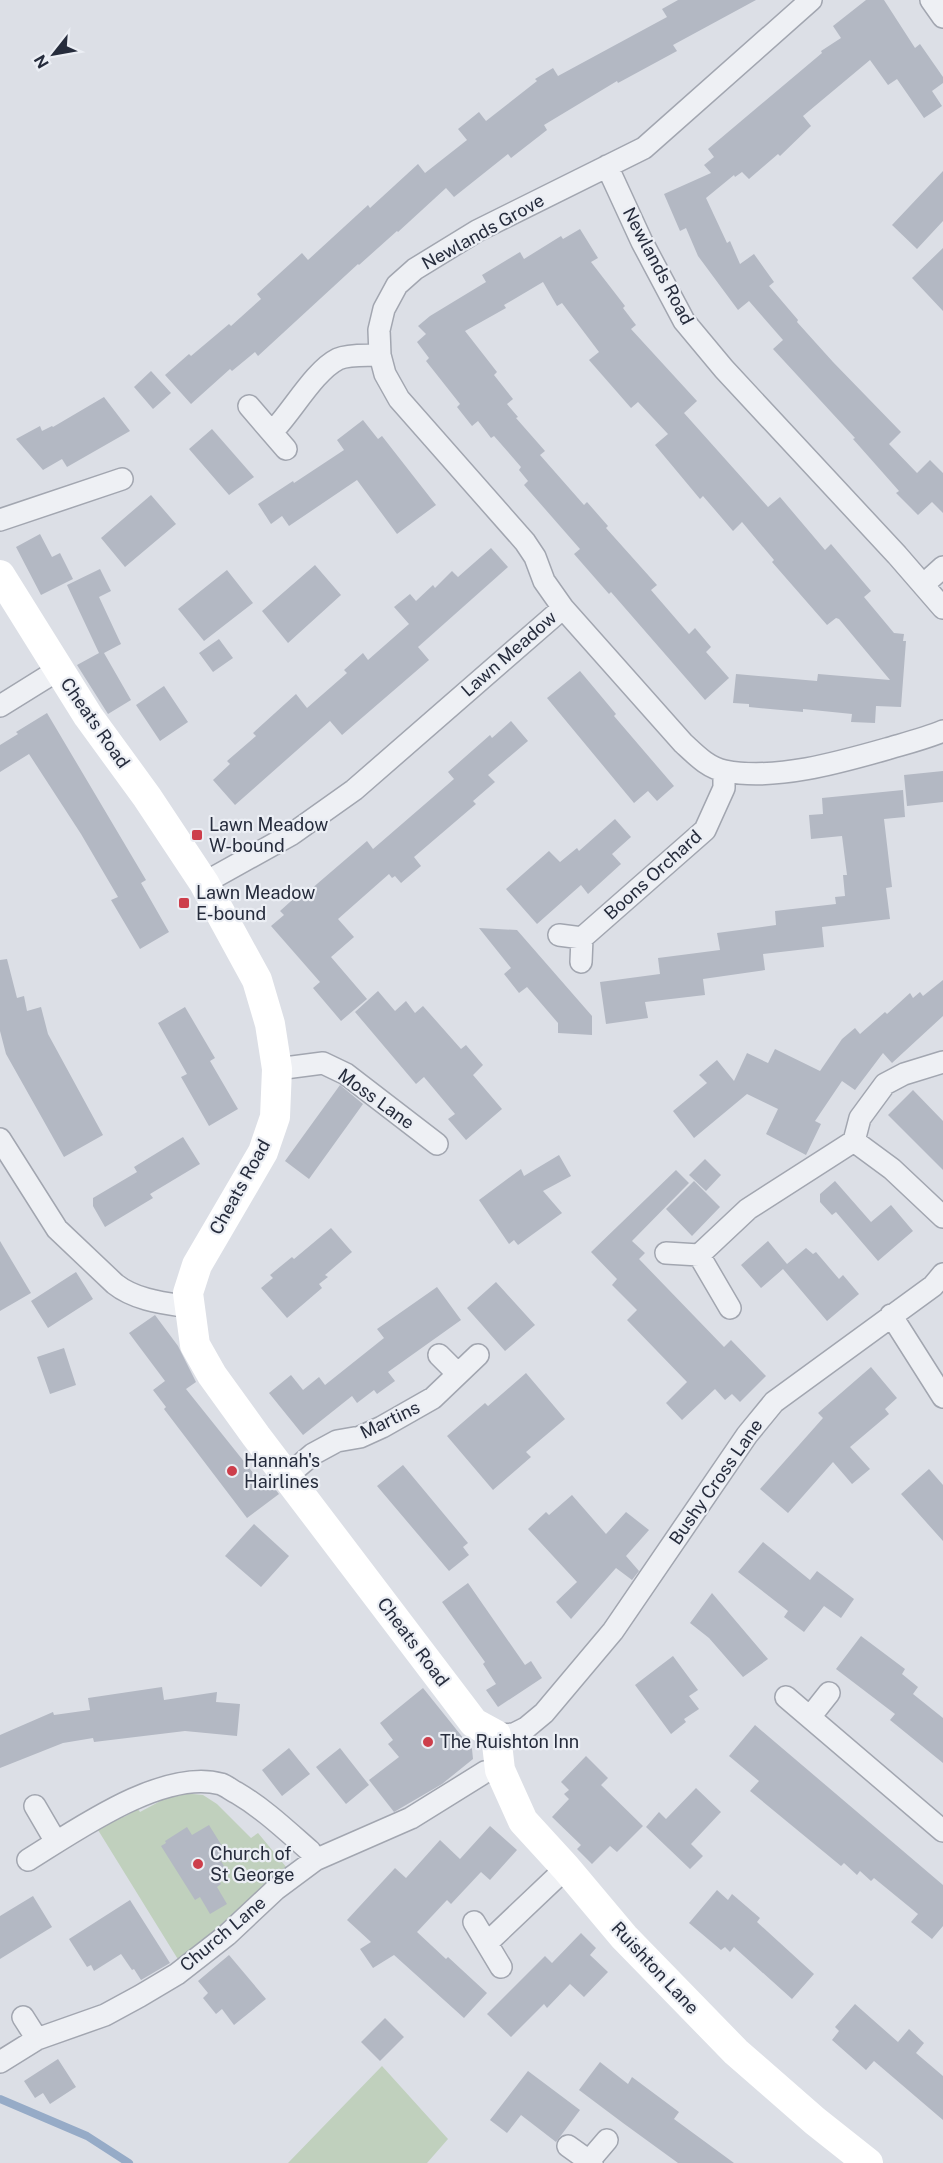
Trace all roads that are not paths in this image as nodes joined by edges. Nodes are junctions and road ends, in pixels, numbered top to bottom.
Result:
1 (811, 0) edge
2 (931, 0) edge
3 (943, 17) edge
4 (607, 166) junction
5 (380, 355) junction
6 (249, 406) dead end
7 (272, 432) junction
8 (286, 449) dead end
9 (122, 479) dead end
10 (0, 520) edge
11 (943, 567) edge
12 (0, 575) edge
13 (923, 585) junction
14 (563, 608) junction
15 (943, 608) edge
16 (58, 670) junction
17 (0, 706) edge
18 (943, 731) edge
19 (724, 771) junction
20 (204, 883) junction
21 (559, 935) dead end
22 (582, 938) junction
23 (581, 962) dead end
24 (943, 1062) edge
25 (277, 1069) junction
26 (0, 1139) edge
27 (854, 1141) junction
28 (437, 1144) dead end
29 (943, 1217) edge
30 (666, 1253) dead end
31 (699, 1255) junction
32 (943, 1274) edge
33 (189, 1307) junction
34 (730, 1308) dead end
35 (891, 1316) junction
36 (439, 1355) dead end
37 (477, 1355) dead end
38 (458, 1374) junction
39 (943, 1397) edge
40 (286, 1476) junction
41 (829, 1693) dead end
42 (786, 1697) dead end
43 (810, 1717) junction
44 (496, 1735) junction
45 (500, 1770) junction
46 (35, 1806) dead end
47 (943, 1831) edge
48 (56, 1842) junction
49 (28, 1860) dead end
50 (315, 1860) junction
51 (566, 1868) junction
52 (474, 1922) dead end
53 (487, 1943) junction
54 (501, 1967) dead end
55 (23, 2017) dead end
56 (37, 2039) junction
57 (0, 2062) edge
58 (607, 2140) dead end
59 (568, 2146) dead end
60 (590, 2162) edge
61 (867, 2163) edge

1 - 4 street
2 - 3 street
4 - 5 street, Newlands Grove
4 - 13 street, Newlands Road
5 - 7 street
5 - 14 street, Newlands Grove
6 - 7 street
7 - 8 street
9 - 10 street
11 - 13 street
12 - 16 street, Cheats Road
13 - 15 street, Newlands Road
14 - 19 street, Lawn Meadow
14 - 20 street, Lawn Meadow
16 - 17 street
16 - 20 street, Cheats Road
18 - 19 street, Lawn Meadow
19 - 22 street, Boons Orchard
20 - 25 street, Cheats Road
21 - 22 street
22 - 23 street
24 - 27 street
25 - 28 street, Moss Lane
25 - 33 street, Cheats Road
26 - 33 street
27 - 29 street
27 - 31 street
30 - 31 street
31 - 34 street
32 - 35 street, Bushy Cross Lane
33 - 40 street, Cheats Road
35 - 39 street
35 - 44 street, Bushy Cross Lane
36 - 38 street
37 - 38 street, Martins
38 - 40 street, Martins
40 - 44 street, Cheats Road
41 - 43 street
42 - 43 street
43 - 47 street
44 - 45 street, Ruishton Lane
45 - 50 street, Church Lane
45 - 51 street, Ruishton Lane
46 - 48 street
48 - 49 street
48 - 50 street
50 - 56 street, Church Lane
51 - 53 street
51 - 61 street, Ruishton Lane
52 - 53 street
53 - 54 street
55 - 56 street
56 - 57 street, Church Lane
58 - 60 street
59 - 60 street

